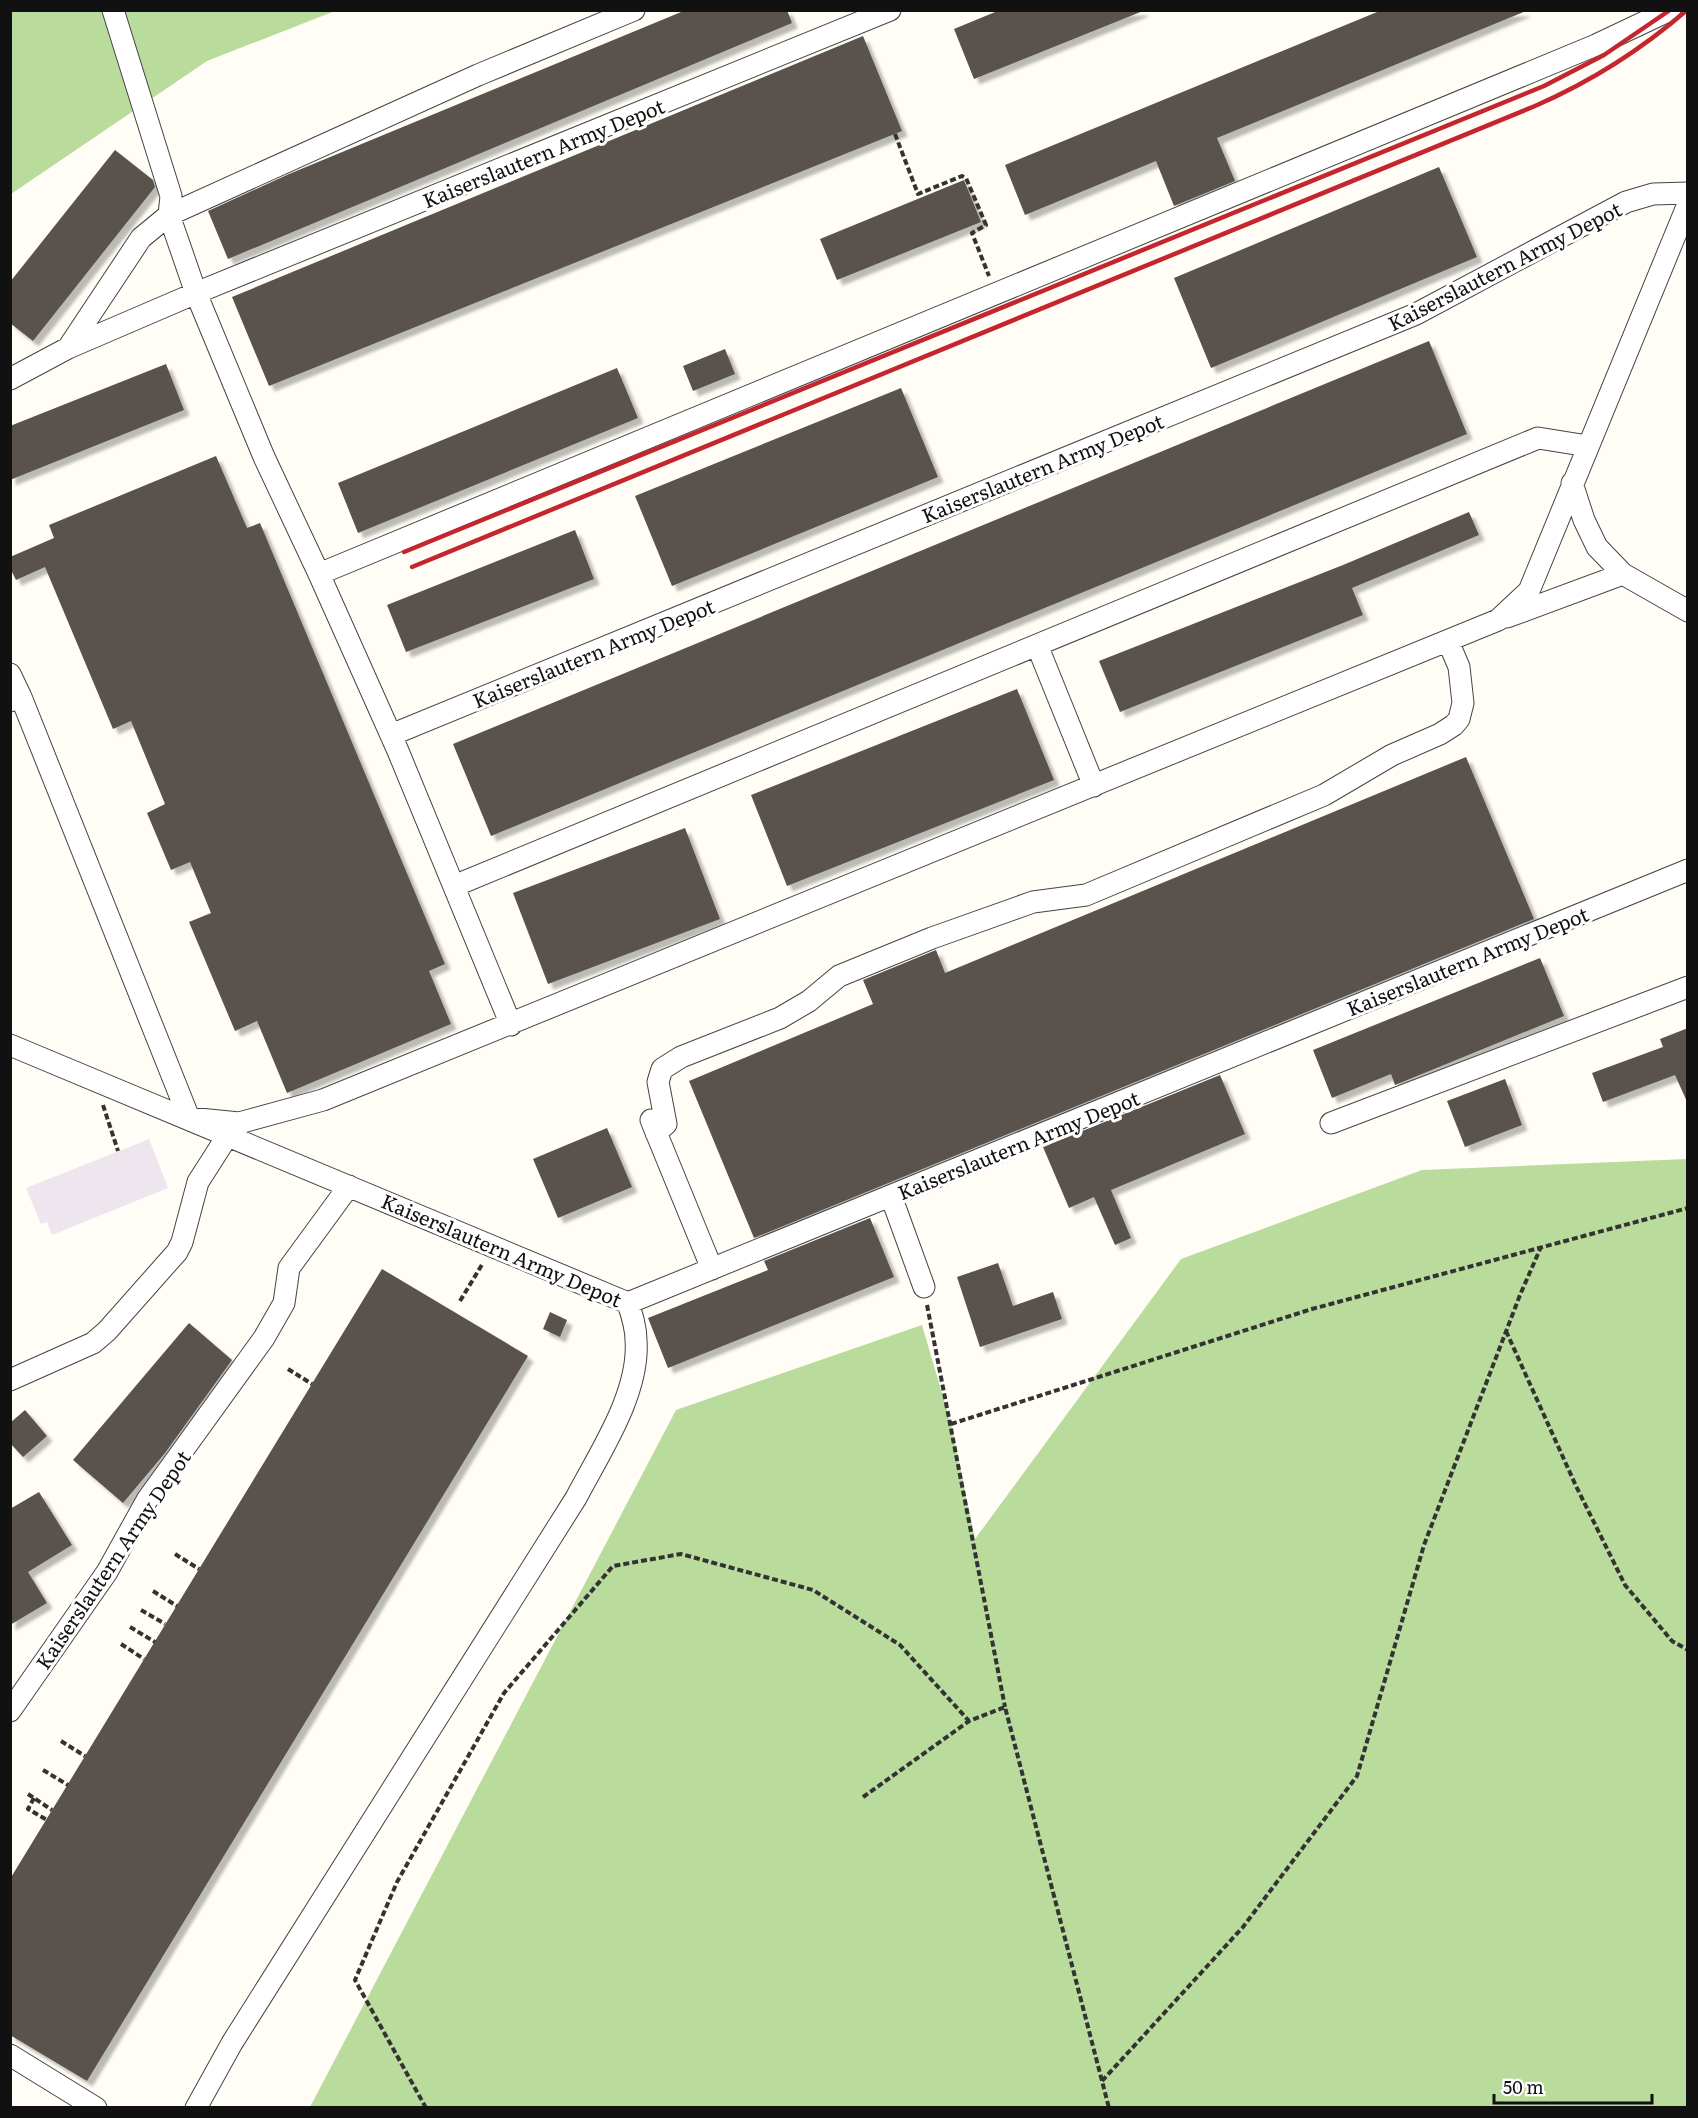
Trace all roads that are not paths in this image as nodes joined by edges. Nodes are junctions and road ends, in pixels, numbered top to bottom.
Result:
1 (112, 10) edge
2 (634, 10) edge
3 (890, 10) edge
4 (1670, 10) edge
5 (1688, 193) edge
6 (1688, 204) edge
7 (169, 215) junction
8 (196, 293) junction
9 (68, 348) junction
10 (10, 379) edge
11 (1588, 446) junction
12 (1572, 483) junction
13 (319, 574) junction
14 (1623, 574) junction
15 (1683, 609) edge
16 (1498, 620) junction
17 (1688, 631) edge
18 (1448, 641) junction
19 (1037, 645) junction
20 (10, 674) edge
21 (16, 699) edge
22 (391, 735) junction
23 (1094, 786) junction
24 (1688, 870) edge
25 (454, 886) junction
26 (1688, 987) edge
27 (511, 1024) junction
28 (10, 1045) edge
29 (189, 1118) junction
30 (1331, 1123) dead end
31 (228, 1135) junction
32 (349, 1186) junction
33 (891, 1196) junction
34 (712, 1269) junction
35 (924, 1287) road end
36 (628, 1304) junction
37 (10, 1380) edge
38 (17, 1693) edge
39 (10, 1711) edge
40 (10, 2055) edge
41 (96, 2108) edge
42 (196, 2108) edge

1 - 7 lane
2 - 7 lane, Kaiserslautern Army Depot
3 - 8 lane, Kaiserslautern Army Depot
4 - 13 lane
5 - 22 lane, Kaiserslautern Army Depot
6 - 11 lane, Kaiserslautern Army Depot
7 - 8 lane
7 - 9 lane, Kaiserslautern Army Depot
8 - 9 lane, Kaiserslautern Army Depot
8 - 13 lane
9 - 10 lane, Kaiserslautern Army Depot
11 - 12 lane, Kaiserslautern Army Depot
11 - 19 lane
12 - 14 lane
12 - 16 lane, Kaiserslautern Army Depot
13 - 22 lane
14 - 15 lane
14 - 16 lane
15 - 17 lane
16 - 18 lane, Kaiserslautern Army Depot
18 - 23 lane, Kaiserslautern Army Depot
18 - 34 lane
19 - 23 lane
19 - 25 lane
20 - 21 lane
21 - 29 lane
22 - 25 lane
23 - 27 lane, Kaiserslautern Army Depot
24 - 33 lane, Kaiserslautern Army Depot
25 - 27 lane
26 - 30 lane
27 - 29 lane, Kaiserslautern Army Depot
28 - 29 lane, Kaiserslautern Army Depot
29 - 31 lane, Kaiserslautern Army Depot
31 - 32 lane, Kaiserslautern Army Depot
31 - 37 lane
32 - 36 lane, Kaiserslautern Army Depot
32 - 38 lane, Kaiserslautern Army Depot
33 - 34 lane, Kaiserslautern Army Depot
33 - 35 lane
34 - 36 lane, Kaiserslautern Army Depot
36 - 42 lane
38 - 39 lane, Kaiserslautern Army Depot
40 - 41 lane

